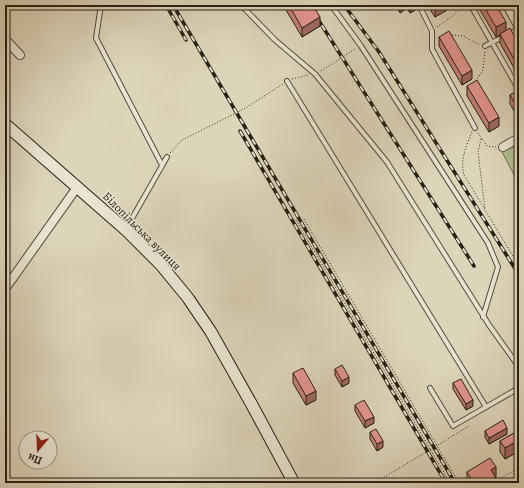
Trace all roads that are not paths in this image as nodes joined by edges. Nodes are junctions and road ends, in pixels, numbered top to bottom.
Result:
1 (101, 5) edge
2 (241, 5) edge
3 (331, 5) edge
4 (419, 5) edge
5 (468, 5) edge
6 (507, 5) edge
7 (519, 28) edge
8 (5, 39) edge
9 (492, 43) junction
10 (485, 46) road end
11 (20, 55) dead end
12 (286, 80) road end
13 (519, 90) edge
14 (5, 124) edge
15 (475, 128) road end
16 (519, 138) edge
17 (503, 147) road end
18 (167, 157) road end
19 (162, 165) junction
20 (78, 186) junction
21 (126, 230) junction
22 (5, 289) edge
23 (483, 317) junction
24 (519, 367) edge
25 (430, 388) dead end
26 (519, 388) edge
27 (486, 407) junction
28 (294, 483) edge

1 - 19 lane
2 - 23 lane
3 - 23 lane
4 - 15 lane
5 - 9 lane
6 - 7 street
7 - 9 lane
8 - 11 street
9 - 10 lane
9 - 13 lane
12 - 27 lane
14 - 20 main road, Білопільська вулиця
16 - 17 street
18 - 19 lane
19 - 21 lane
20 - 21 main road, Білопільська вулиця
20 - 22 street
21 - 28 main road, Білопільська вулиця
23 - 24 lane
25 - 27 lane
26 - 27 lane

